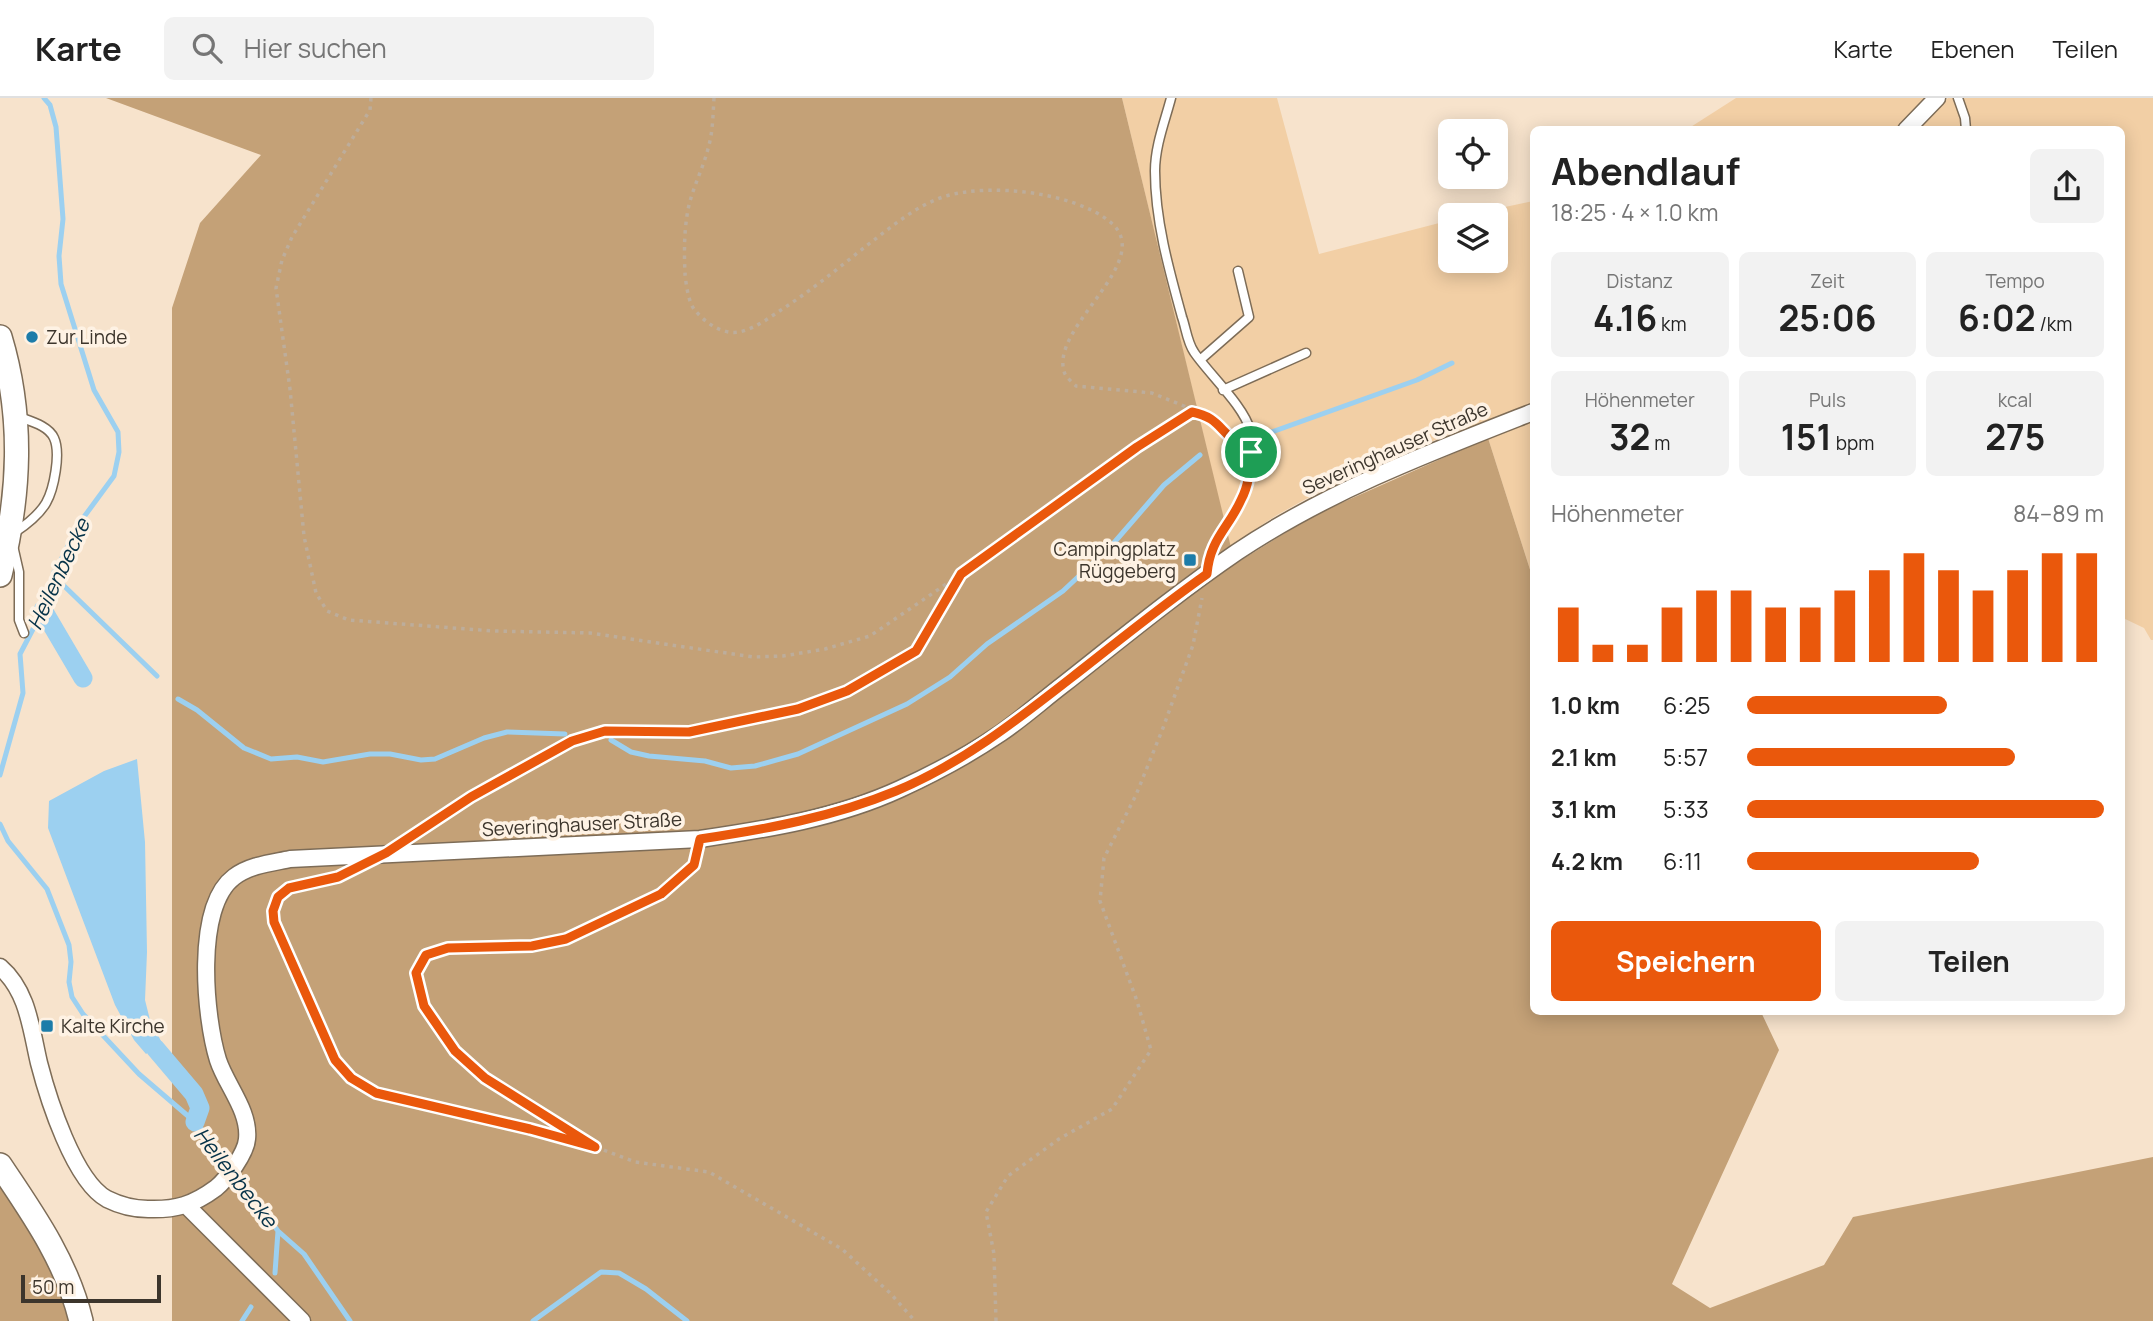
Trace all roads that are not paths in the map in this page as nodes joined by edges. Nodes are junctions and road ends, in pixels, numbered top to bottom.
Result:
1 (1171, 98) edge
2 (1937, 98) edge
3 (1958, 98) edge
4 (1910, 126) edge
5 (1966, 126) edge
6 (1238, 271) dead end
7 (0, 337) edge
8 (1306, 353) dead end
9 (1200, 360) junction
10 (1223, 390) junction
11 (1530, 413) edge
12 (16, 416) junction
13 (10, 535) junction
14 (1207, 574) junction
15 (0, 575) edge
16 (24, 633) dead end
17 (0, 967) edge
18 (0, 1165) edge
19 (187, 1206) junction
20 (80, 1321) edge
21 (302, 1321) edge

1 - 9 lane
2 - 4 street
3 - 5 lane
6 - 9 lane
7 - 12 main road
8 - 10 lane
9 - 10 lane
10 - 14 lane
11 - 14 street, Severinghauser Straße
12 - 13 main road
12 - 13 lane
13 - 15 main road
13 - 16 lane
14 - 19 street, Severinghauser Straße
17 - 19 street, Severinghauser Straße
18 - 20 main road
19 - 21 street

